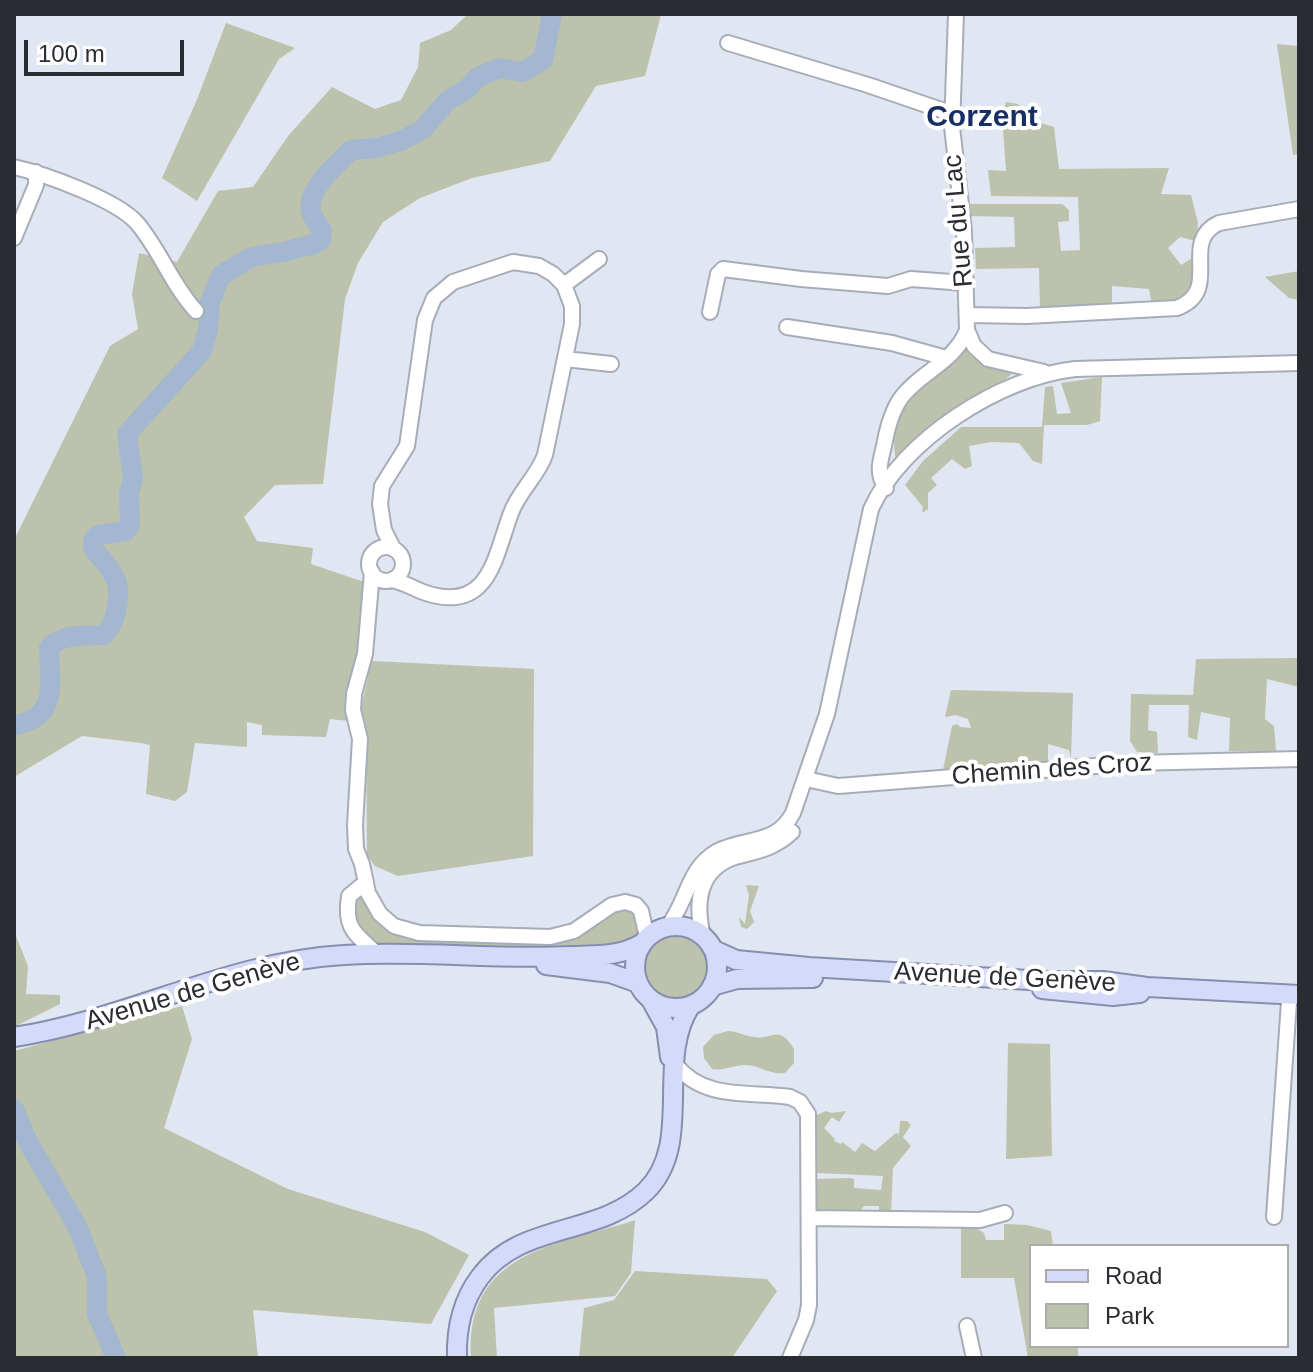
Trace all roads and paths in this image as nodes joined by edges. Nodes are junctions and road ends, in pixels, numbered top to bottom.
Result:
1 (956, 14) edge
2 (728, 43) dead end
3 (953, 114) junction
4 (14, 167) edge
5 (36, 172) junction
6 (1299, 209) edge
7 (14, 238) edge
8 (599, 259) dead end
9 (965, 283) junction
10 (564, 285) junction
11 (196, 311) dead end
12 (710, 312) dead end
13 (967, 323) junction
14 (787, 327) dead end
15 (946, 358) junction
16 (565, 359) junction
17 (1299, 363) edge
18 (611, 364) dead end
19 (1048, 373) junction
20 (888, 480) junction
21 (384, 530) junction
22 (393, 548) junction
23 (376, 550) junction
24 (403, 567) junction
25 (372, 572) junction
26 (389, 580) junction
27 (415, 587) junction
28 (372, 594) junction
29 (1299, 759) edge
30 (811, 781) junction
31 (742, 850) junction
32 (366, 882) junction
33 (668, 926) junction
34 (644, 941) junction
35 (708, 943) junction
36 (376, 953) junction
37 (516, 959) junction
38 (638, 983) junction
39 (712, 986) junction
40 (1079, 987) junction
41 (1294, 998) edge
42 (651, 1000) junction
43 (691, 1005) junction
44 (14, 1037) edge
45 (674, 1071) junction
46 (1005, 1213) dead end
47 (1274, 1217) dead end
48 (809, 1218) junction
49 (967, 1326) dead end
50 (457, 1358) edge
51 (790, 1358) edge
52 (974, 1358) edge

1 - 3 street, Rue du Lac
2 - 3 street
3 - 9 street, Rue du Lac
4 - 5 street
5 - 7 street
5 - 11 street
6 - 13 street
8 - 10 street
9 - 12 street
9 - 13 street, Rue du Lac
10 - 16 street
10 - 21 street
13 - 15 street
13 - 19 street
14 - 15 street
15 - 20 street
16 - 18 street
16 - 27 street
17 - 19 street
19 - 20 street
20 - 30 street
21 - 22 street
21 - 23 street
22 - 23 street
22 - 24 street
23 - 25 street
24 - 26 street
24 - 27 street
25 - 26 street
25 - 28 street
26 - 27 street
26 - 28 street
28 - 32 street
29 - 30 street, Chemin des Croz
30 - 31 street
31 - 33 street
31 - 35 street
32 - 34 street
32 - 36 street
33 - 34 main road
33 - 35 main road
34 - 37 main road, Avenue de Genève
34 - 38 main road
35 - 39 main road
35 - 40 main road, Avenue de Genève
36 - 37 main road, Avenue de Genève
36 - 44 main road, Avenue de Genève
37 - 38 main road, Avenue de Genève
38 - 42 main road
39 - 40 main road, Avenue de Genève
39 - 43 main road
40 - 41 main road, Avenue de Genève
41 - 47 street
42 - 43 main road
42 - 45 main road
43 - 45 main road
45 - 48 street
45 - 50 main road
46 - 48 street
48 - 51 street
49 - 52 street

